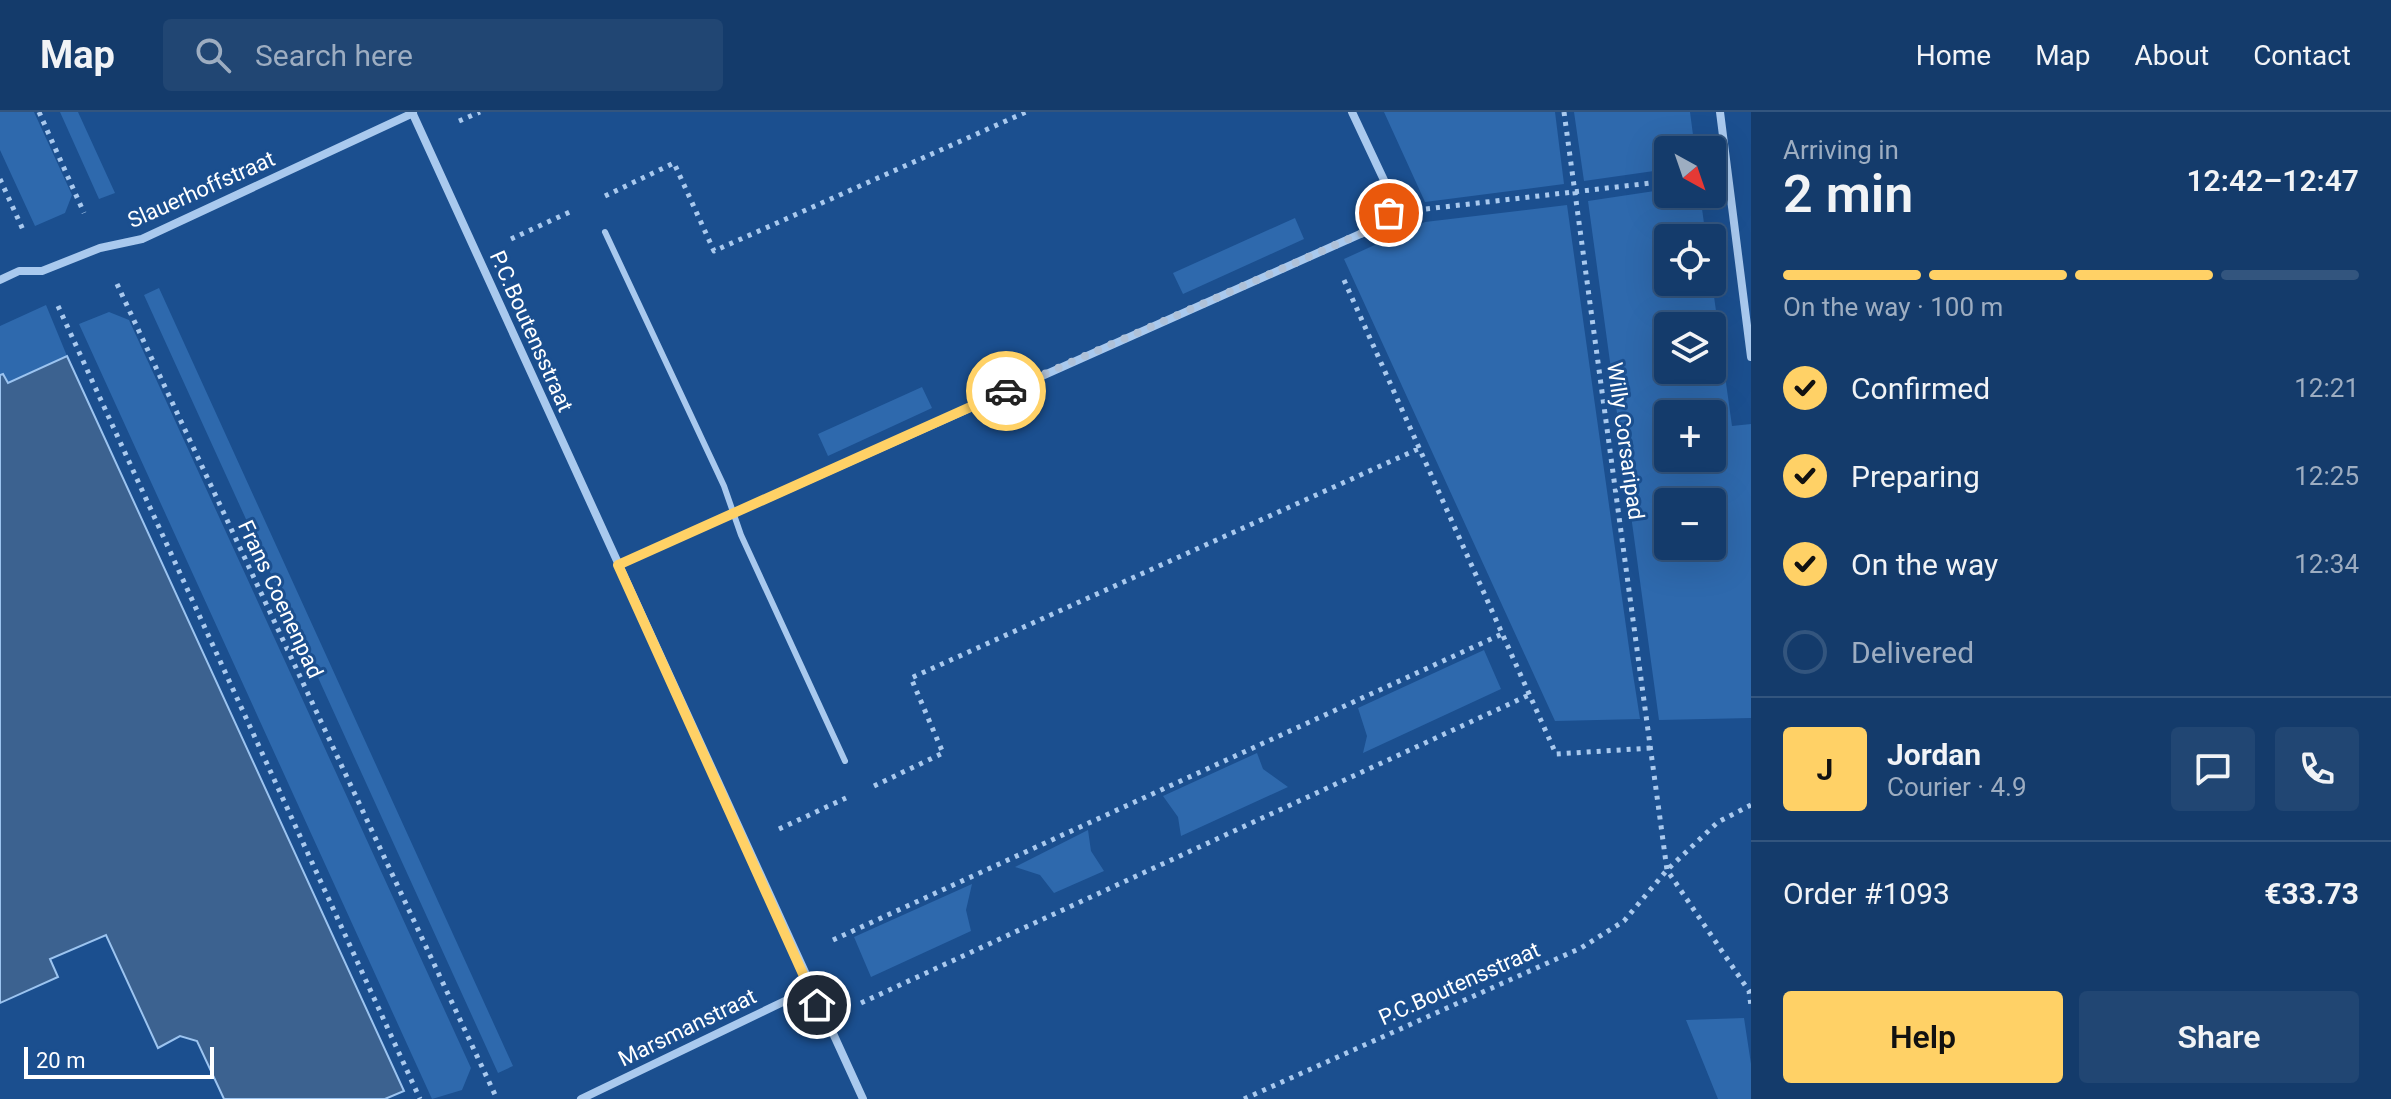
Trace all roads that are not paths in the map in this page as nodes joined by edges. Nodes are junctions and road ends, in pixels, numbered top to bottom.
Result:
1 (1352, 112) edge
2 (1720, 112) edge
3 (412, 113) edge
4 (605, 232) dead end
5 (1751, 251) edge
6 (1738, 253) junction
7 (0, 280) edge
8 (1751, 357) edge
9 (735, 511) junction
10 (618, 565) junction
11 (845, 761) dead end
12 (810, 989) junction
13 (581, 1099) edge
14 (863, 1099) edge

1 - 9 street
2 - 6 street
3 - 7 street, Slauerhoffstraat
3 - 10 street, P.C.Boutensstraat
4 - 9 lane
5 - 6 street
6 - 8 street
9 - 10 street
9 - 11 lane
10 - 12 street, P.C.Boutensstraat
12 - 13 street, Marsmanstraat
12 - 14 street, P.C.Boutensstraat

